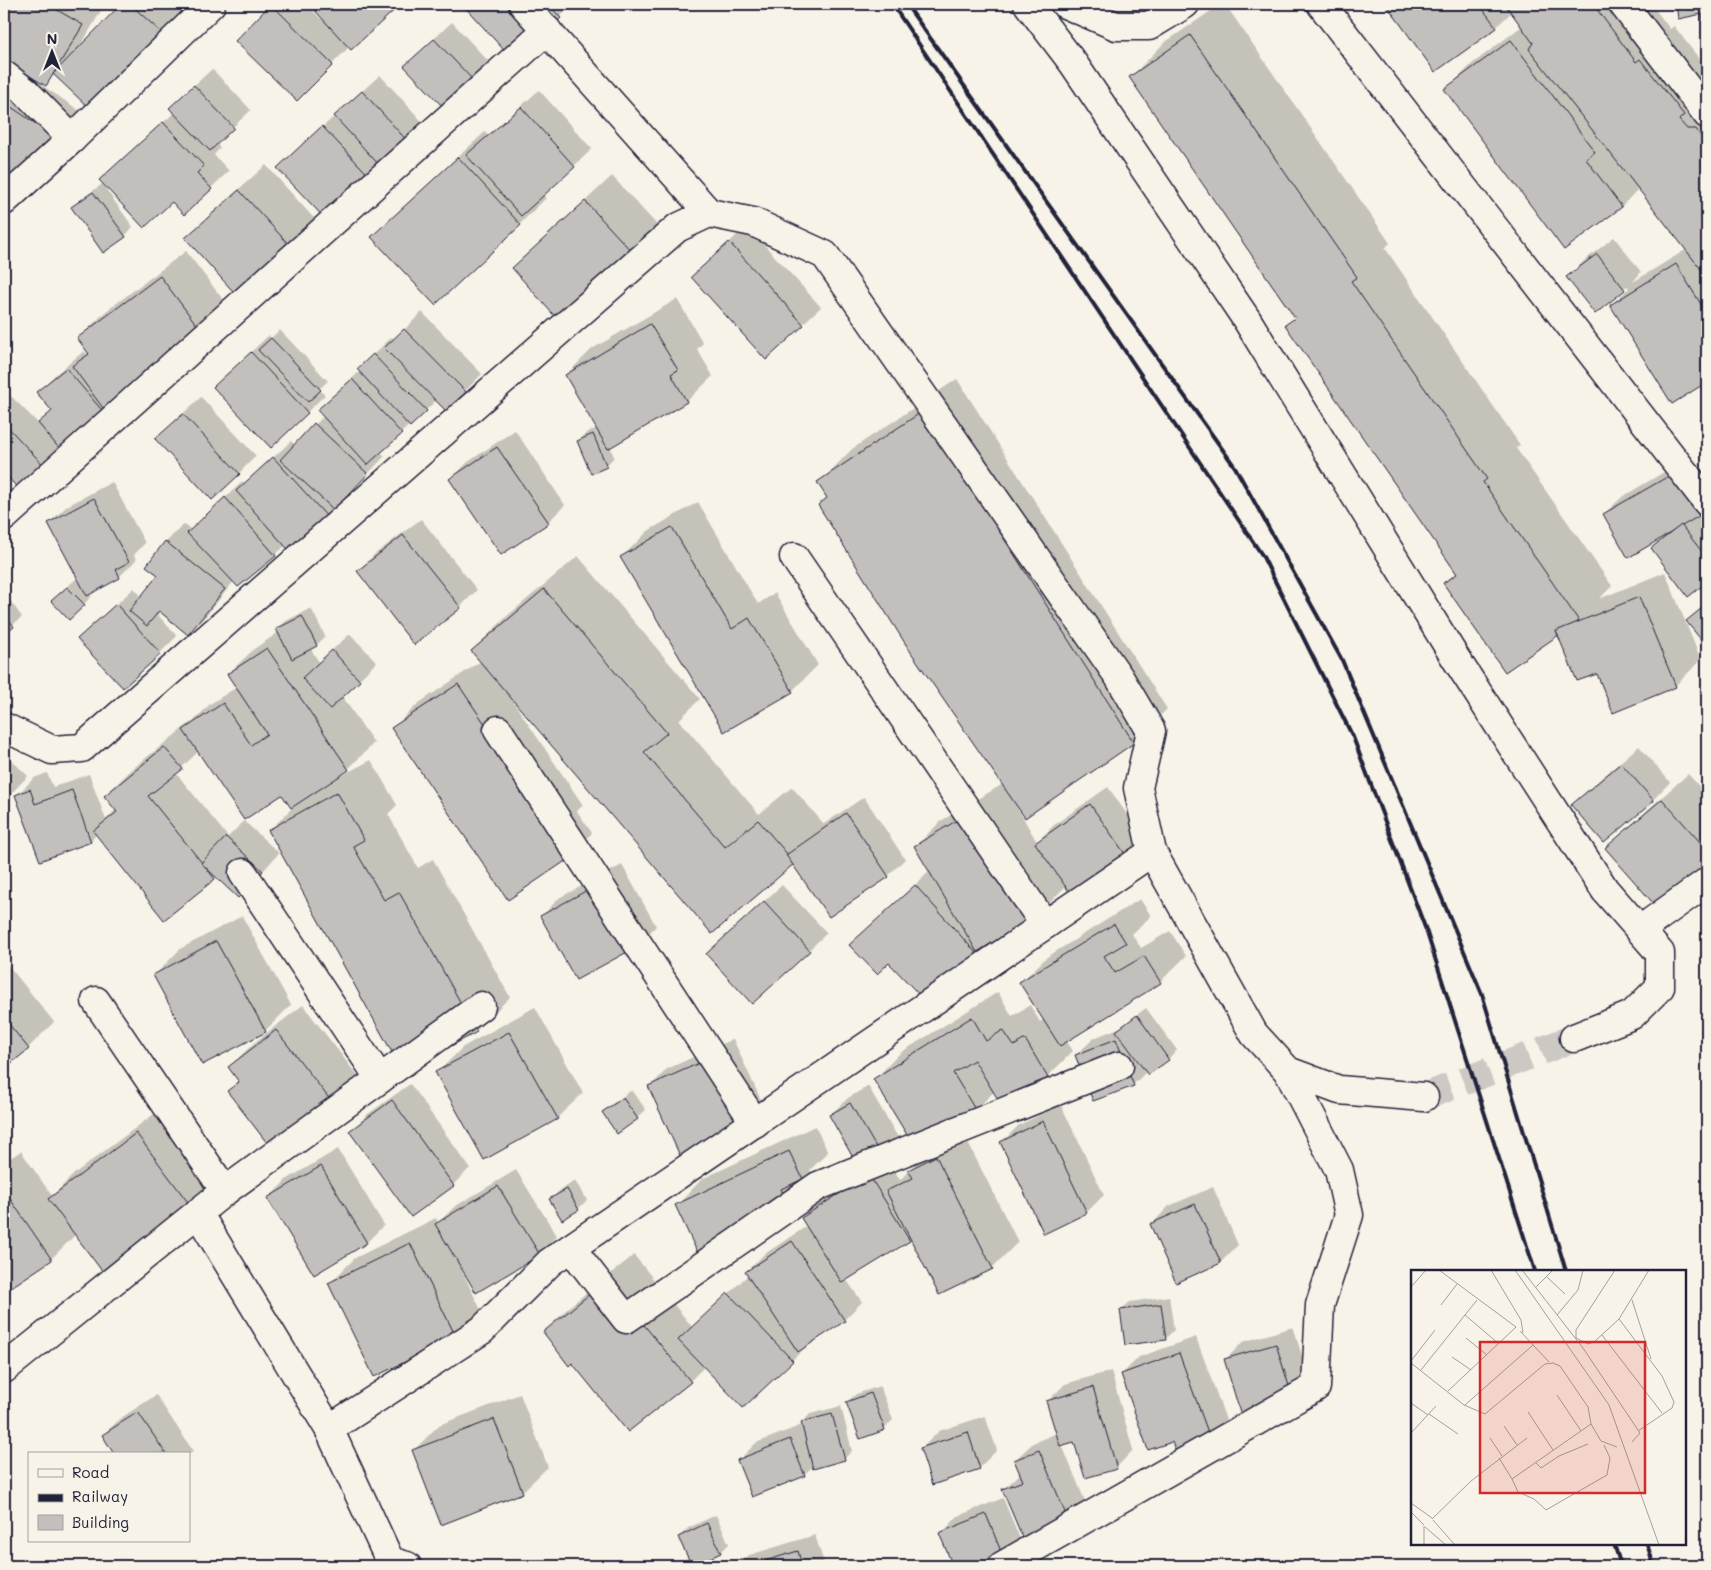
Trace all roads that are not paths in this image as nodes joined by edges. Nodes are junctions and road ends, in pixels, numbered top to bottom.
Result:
1 (523, 4) edge
2 (1028, 4) edge
3 (1065, 4) edge
4 (1185, 4) edge
5 (1321, 4) edge
6 (1623, 4) edge
7 (195, 9) edge
8 (547, 30) junction
9 (4, 76) edge
10 (1707, 114) edge
11 (72, 139) junction
12 (4, 201) edge
13 (709, 213) junction
14 (1707, 502) edge
15 (4, 517) edge
16 (794, 557) dead end
17 (4, 727) edge
18 (498, 730) dead end
19 (1152, 852) junction
20 (244, 873) dead end
21 (1707, 882) edge
22 (1045, 925) junction
23 (1640, 930) junction
24 (96, 1001) dead end
25 (481, 1006) dead end
26 (1574, 1038) tunnel mouth
27 (1119, 1066) dead end
28 (1288, 1070) junction
29 (380, 1079) junction
30 (1424, 1096) tunnel mouth
31 (755, 1123) junction
32 (225, 1191) junction
33 (198, 1213) junction
34 (571, 1248) junction
35 (4, 1369) edge
36 (329, 1429) junction
37 (407, 1566) edge
38 (1002, 1566) edge

1 - 8 street
2 - 23 street
3 - 4 street
5 - 14 street
6 - 10 street
7 - 11 street
8 - 13 street
8 - 15 street
9 - 11 street
11 - 12 street
13 - 17 street
13 - 19 street
16 - 22 street
18 - 31 street
19 - 22 street
19 - 28 street
20 - 29 street
21 - 23 street
22 - 31 street
23 - 26 street
24 - 32 street
25 - 29 street
27 - 34 street
28 - 30 street
28 - 38 street
29 - 32 street
31 - 34 street
32 - 33 street
33 - 35 street
33 - 36 street
34 - 36 street
36 - 37 street

